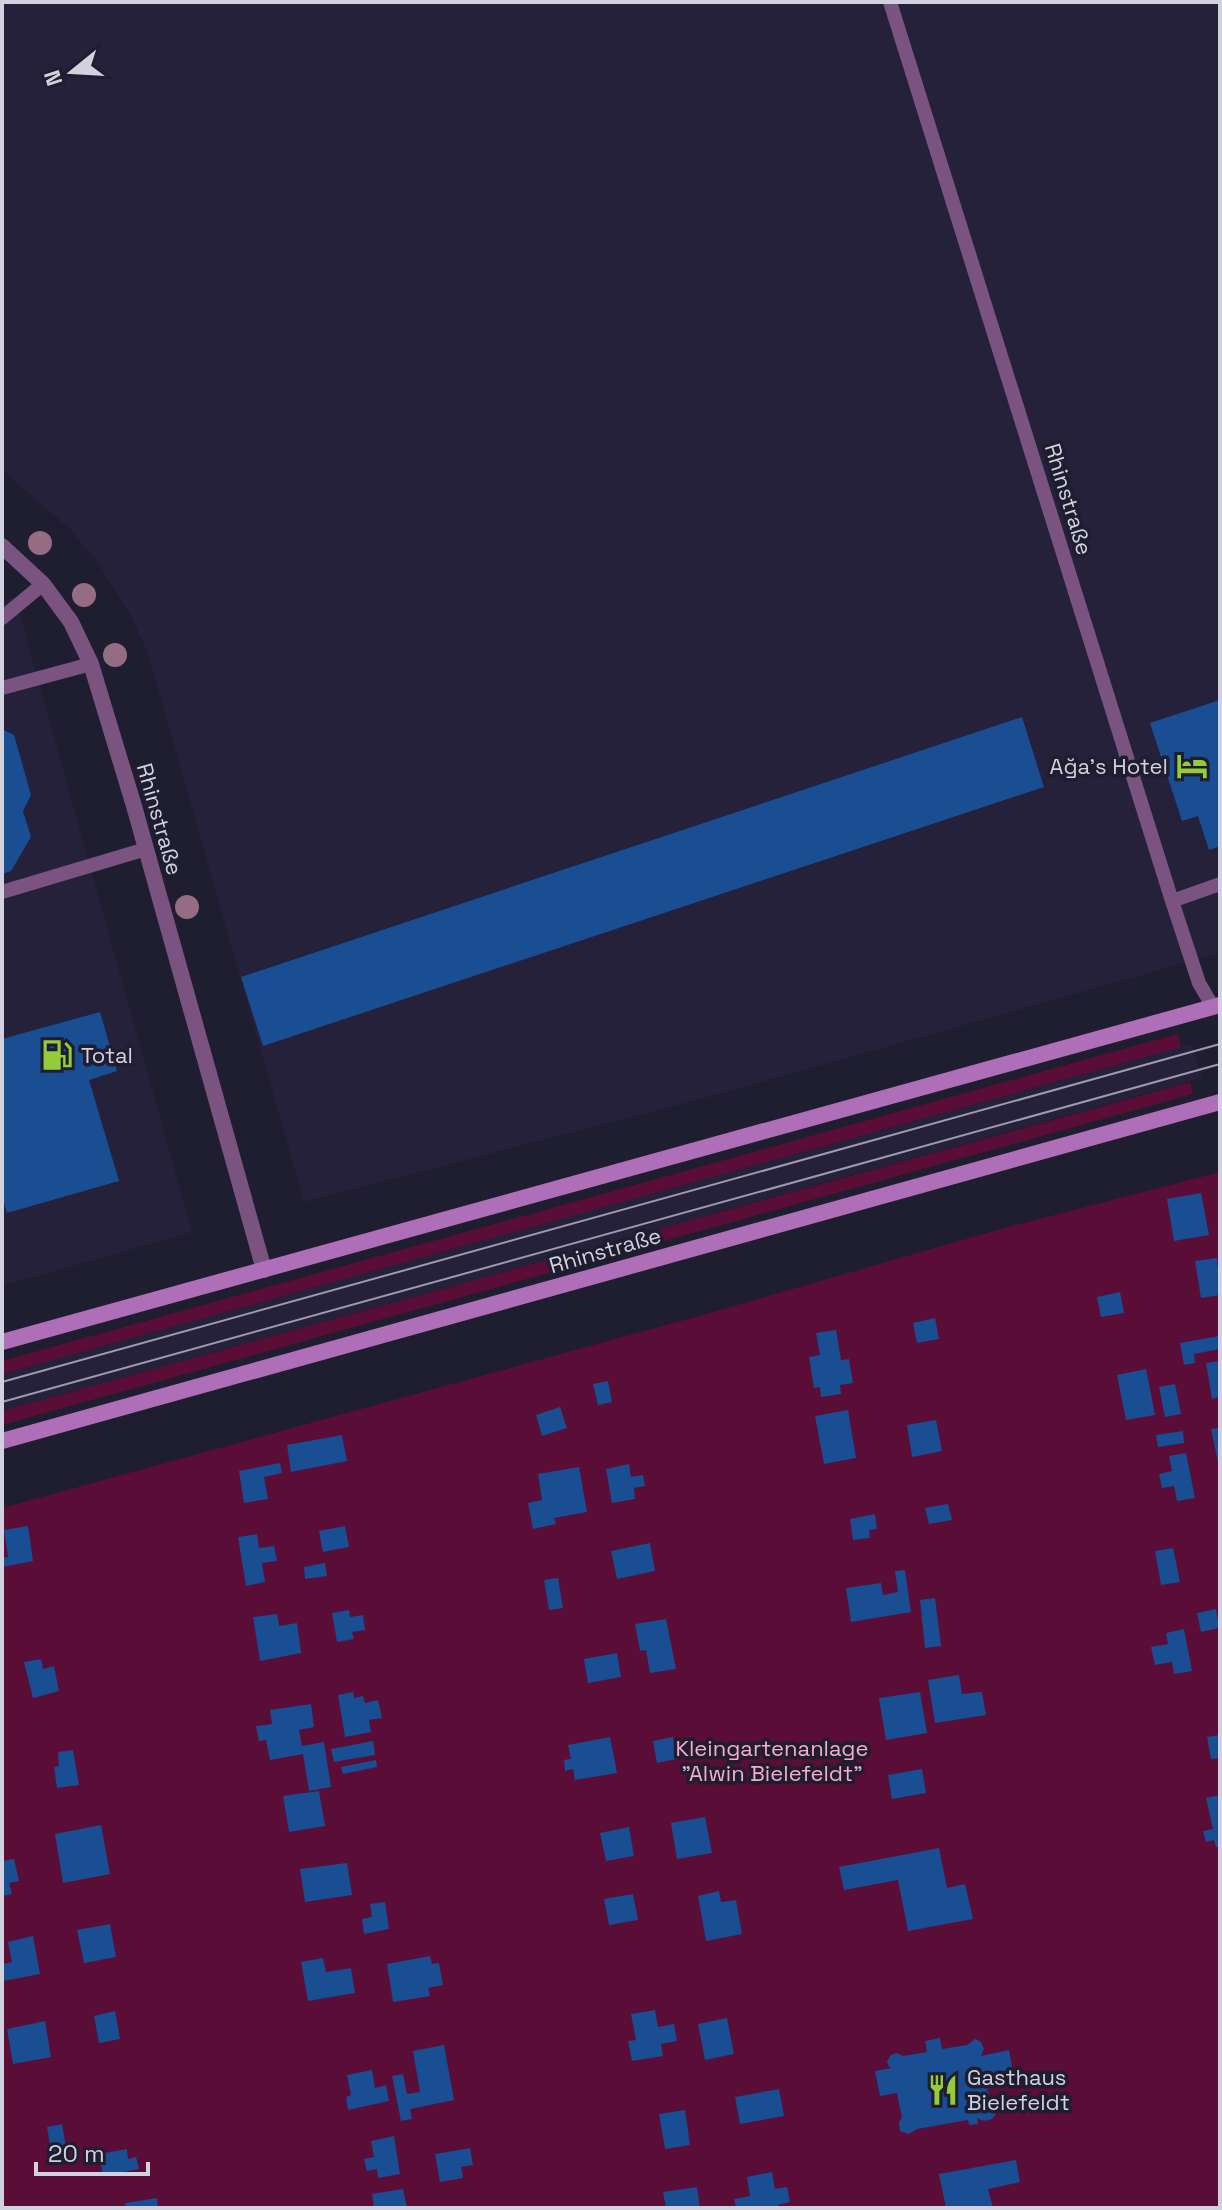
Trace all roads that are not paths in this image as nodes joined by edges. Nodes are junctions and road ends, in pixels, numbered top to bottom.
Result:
1 (890, 2) edge
2 (2, 546) edge
3 (43, 584) junction
4 (2, 618) edge
5 (91, 664) junction
6 (2, 688) edge
7 (146, 849) junction
8 (1220, 884) edge
9 (2, 892) edge
10 (1172, 901) junction
11 (1218, 1010) edge
12 (1220, 1102) edge
13 (264, 1270) junction
14 (2, 1342) edge
15 (2, 1441) edge

1 - 10 lane, Rhinstraße
2 - 3 street, Rhinstraße
3 - 4 lane
3 - 5 street, Rhinstraße
5 - 6 lane
5 - 7 street, Rhinstraße
7 - 9 lane
7 - 13 street, Rhinstraße
8 - 10 lane
10 - 11 lane, Rhinstraße
11 - 13 main road, Rhinstraße
12 - 15 main road, Rhinstraße
13 - 14 main road, Rhinstraße

